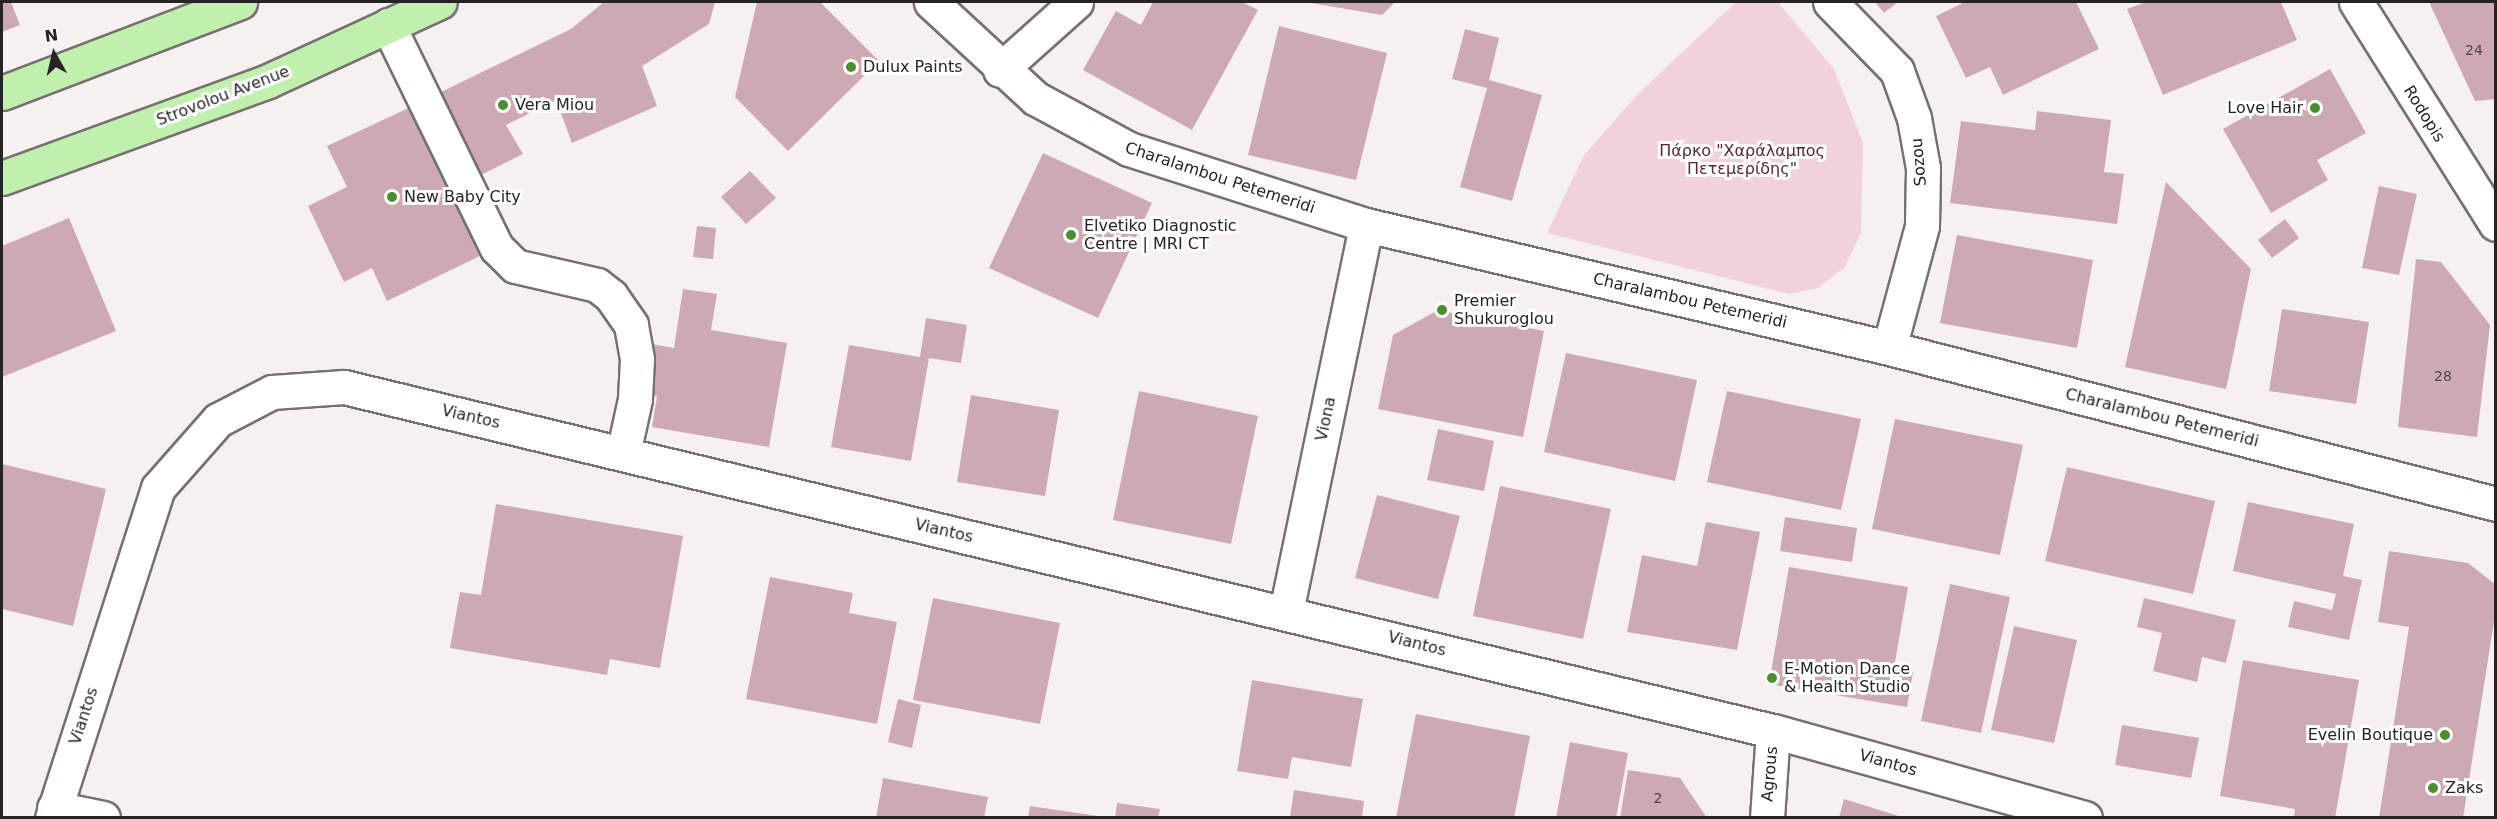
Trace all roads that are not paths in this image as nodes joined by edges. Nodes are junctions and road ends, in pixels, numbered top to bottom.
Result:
1 (240, 2) edge
2 (440, 2) edge
3 (931, 2) edge
4 (1076, 2) edge
5 (1830, 2) edge
6 (2356, 2) edge
7 (388, 25) junction
8 (1000, 70) junction
9 (2, 93) edge
10 (2, 178) edge
11 (2496, 224) edge
12 (1366, 225) junction
13 (1889, 348) junction
14 (623, 454) junction
15 (2496, 504) edge
16 (1286, 612) junction
17 (1773, 731) junction
18 (53, 813) edge
19 (104, 818) edge
20 (1767, 818) edge
21 (2085, 818) edge

1 - 9 main road
2 - 7 main road, Strovolou Avenue
3 - 8 street, Charalambou Petemeridi
4 - 8 street
5 - 13 street, Sozou
6 - 11 street, Rodopis
7 - 10 main road, Strovolou Avenue
7 - 14 street
8 - 12 street, Charalambou Petemeridi
12 - 13 street, Charalambou Petemeridi
12 - 16 street, Viona
13 - 15 street, Charalambou Petemeridi
14 - 16 street, Viantos
14 - 18 street, Viantos
16 - 17 street, Viantos
17 - 20 street, Agrous
17 - 21 street, Viantos
18 - 19 street

